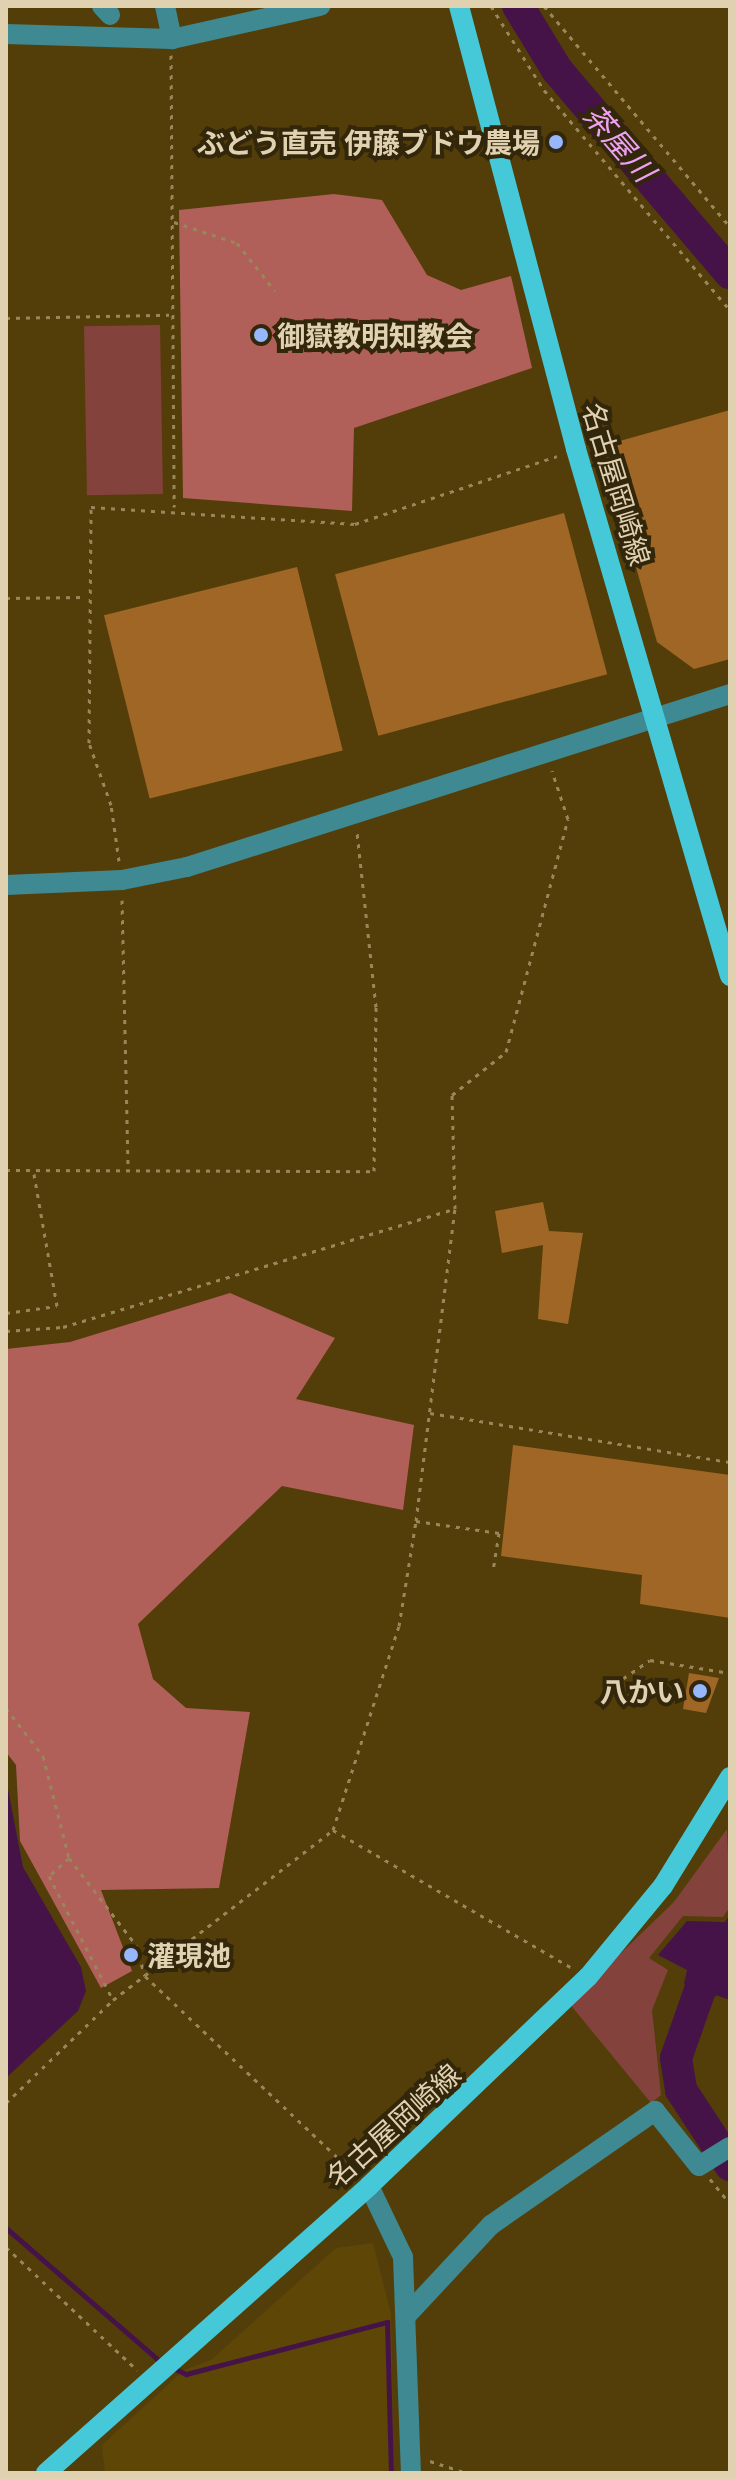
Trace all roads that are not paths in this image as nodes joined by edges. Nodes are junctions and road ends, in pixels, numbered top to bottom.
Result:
1 (165, 6) edge
2 (320, 6) edge
3 (459, 6) edge
4 (6, 34) edge
5 (172, 39) junction
6 (730, 694) edge
7 (653, 717) junction
8 (6, 885) edge
9 (730, 976) edge
10 (730, 1777) edge
11 (730, 2147) edge
12 (369, 2186) junction
13 (407, 2315) junction
14 (411, 2466) edge
15 (46, 2473) edge

1 - 5 street
2 - 5 street
3 - 7 main road, 名古屋岡崎線
4 - 5 street
6 - 7 street
7 - 8 street
7 - 9 main road, 名古屋岡崎線
10 - 12 main road, 名古屋岡崎線
11 - 13 street
12 - 13 street
12 - 15 main road, 名古屋岡崎線
13 - 14 street

